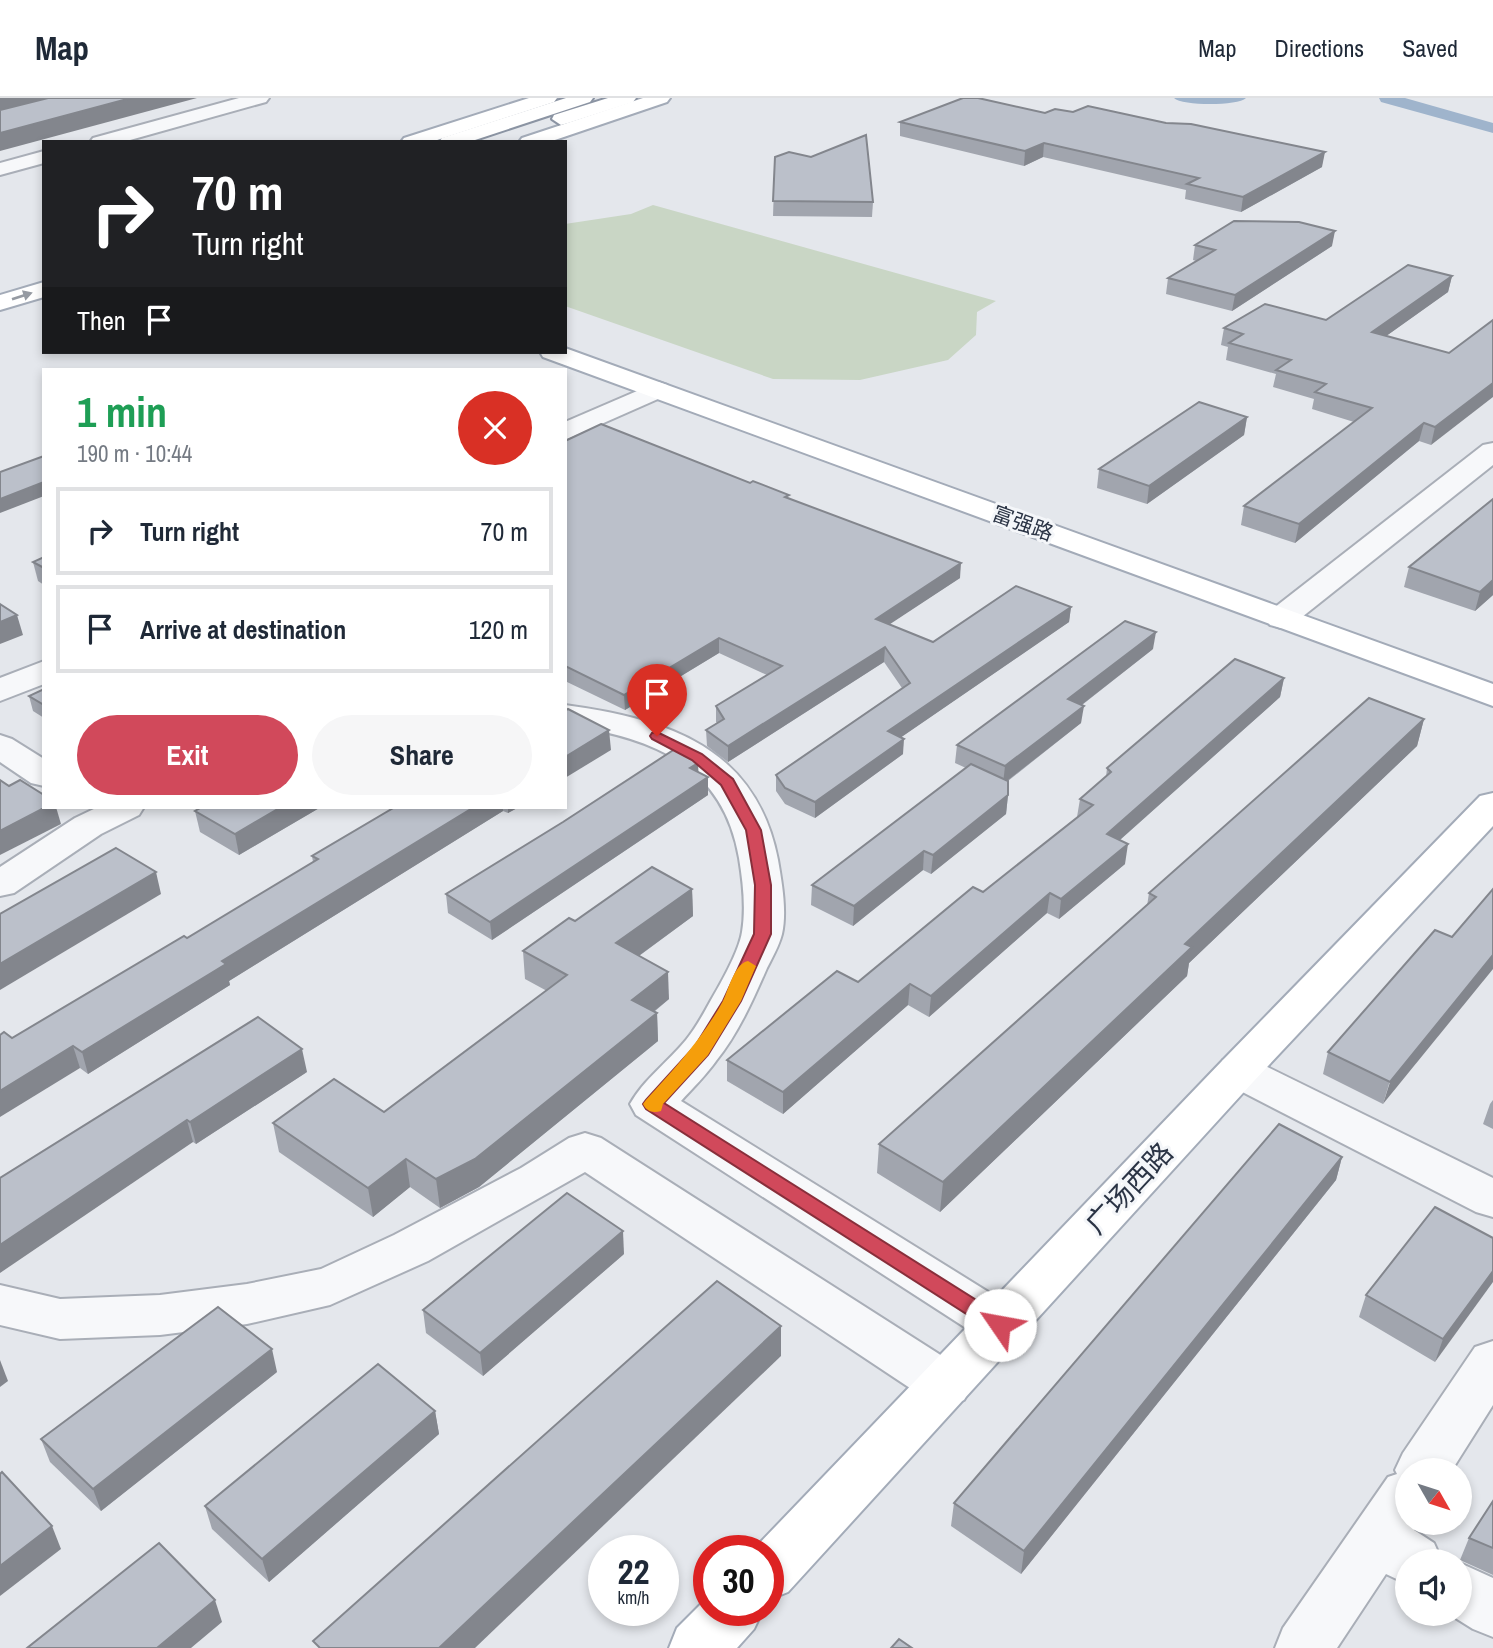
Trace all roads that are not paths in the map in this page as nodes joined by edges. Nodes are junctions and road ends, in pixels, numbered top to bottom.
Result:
1 (260, 98) edge
2 (548, 98) edge
3 (584, 98) edge
4 (627, 98) edge
5 (661, 98) edge
6 (107, 140) edge
7 (417, 140) edge
8 (455, 140) edge
9 (498, 140) edge
10 (535, 140) edge
11 (42, 158) edge
12 (0, 169) edge
13 (42, 272) edge
14 (0, 284) edge
15 (42, 290) edge
16 (0, 303) edge
17 (567, 345) edge
18 (558, 354) edge
19 (658, 390) junction
20 (567, 431) edge
21 (1493, 451) edge
22 (1289, 612) junction
23 (42, 672) edge
24 (1493, 679) edge
25 (0, 691) edge
26 (1493, 696) edge
27 (567, 715) edge
28 (0, 746) edge
29 (42, 774) edge
30 (1493, 804) edge
31 (108, 810) edge
32 (0, 884) edge
33 (1238, 1071) junction
34 (1493, 1199) edge
35 (0, 1305) edge
36 (1000, 1325) junction
37 (1493, 1362) edge
38 (946, 1385) junction
39 (1430, 1458) edge
40 (1397, 1535) edge
41 (784, 1557) edge
42 (1472, 1597) edge
43 (1493, 1610) edge
44 (719, 1626) edge
45 (698, 1648) edge
46 (1304, 1648) edge

1 - 6 street
2 - 7 main road
3 - 8 main road
4 - 9 main road
5 - 10 main road
11 - 12 street
13 - 14 main road
16 -> 15 main road
17 - 22 main road, 富强路
18 - 19 main road, 富强路
19 - 20 street
19 - 22 main road, 富强路
21 - 22 street
22 - 24 main road, 富强路
22 - 26 main road, 富强路
23 - 25 street
27 - 36 street
28 - 29 street
30 - 33 main road, 广场西路
31 - 32 street
33 - 34 street
33 - 36 main road, 广场西路
35 - 38 street
36 - 38 main road, 广场西路
37 - 39 street
38 - 41 main road, 广场西路
40 - 46 street
42 - 43 street
44 - 45 main road

